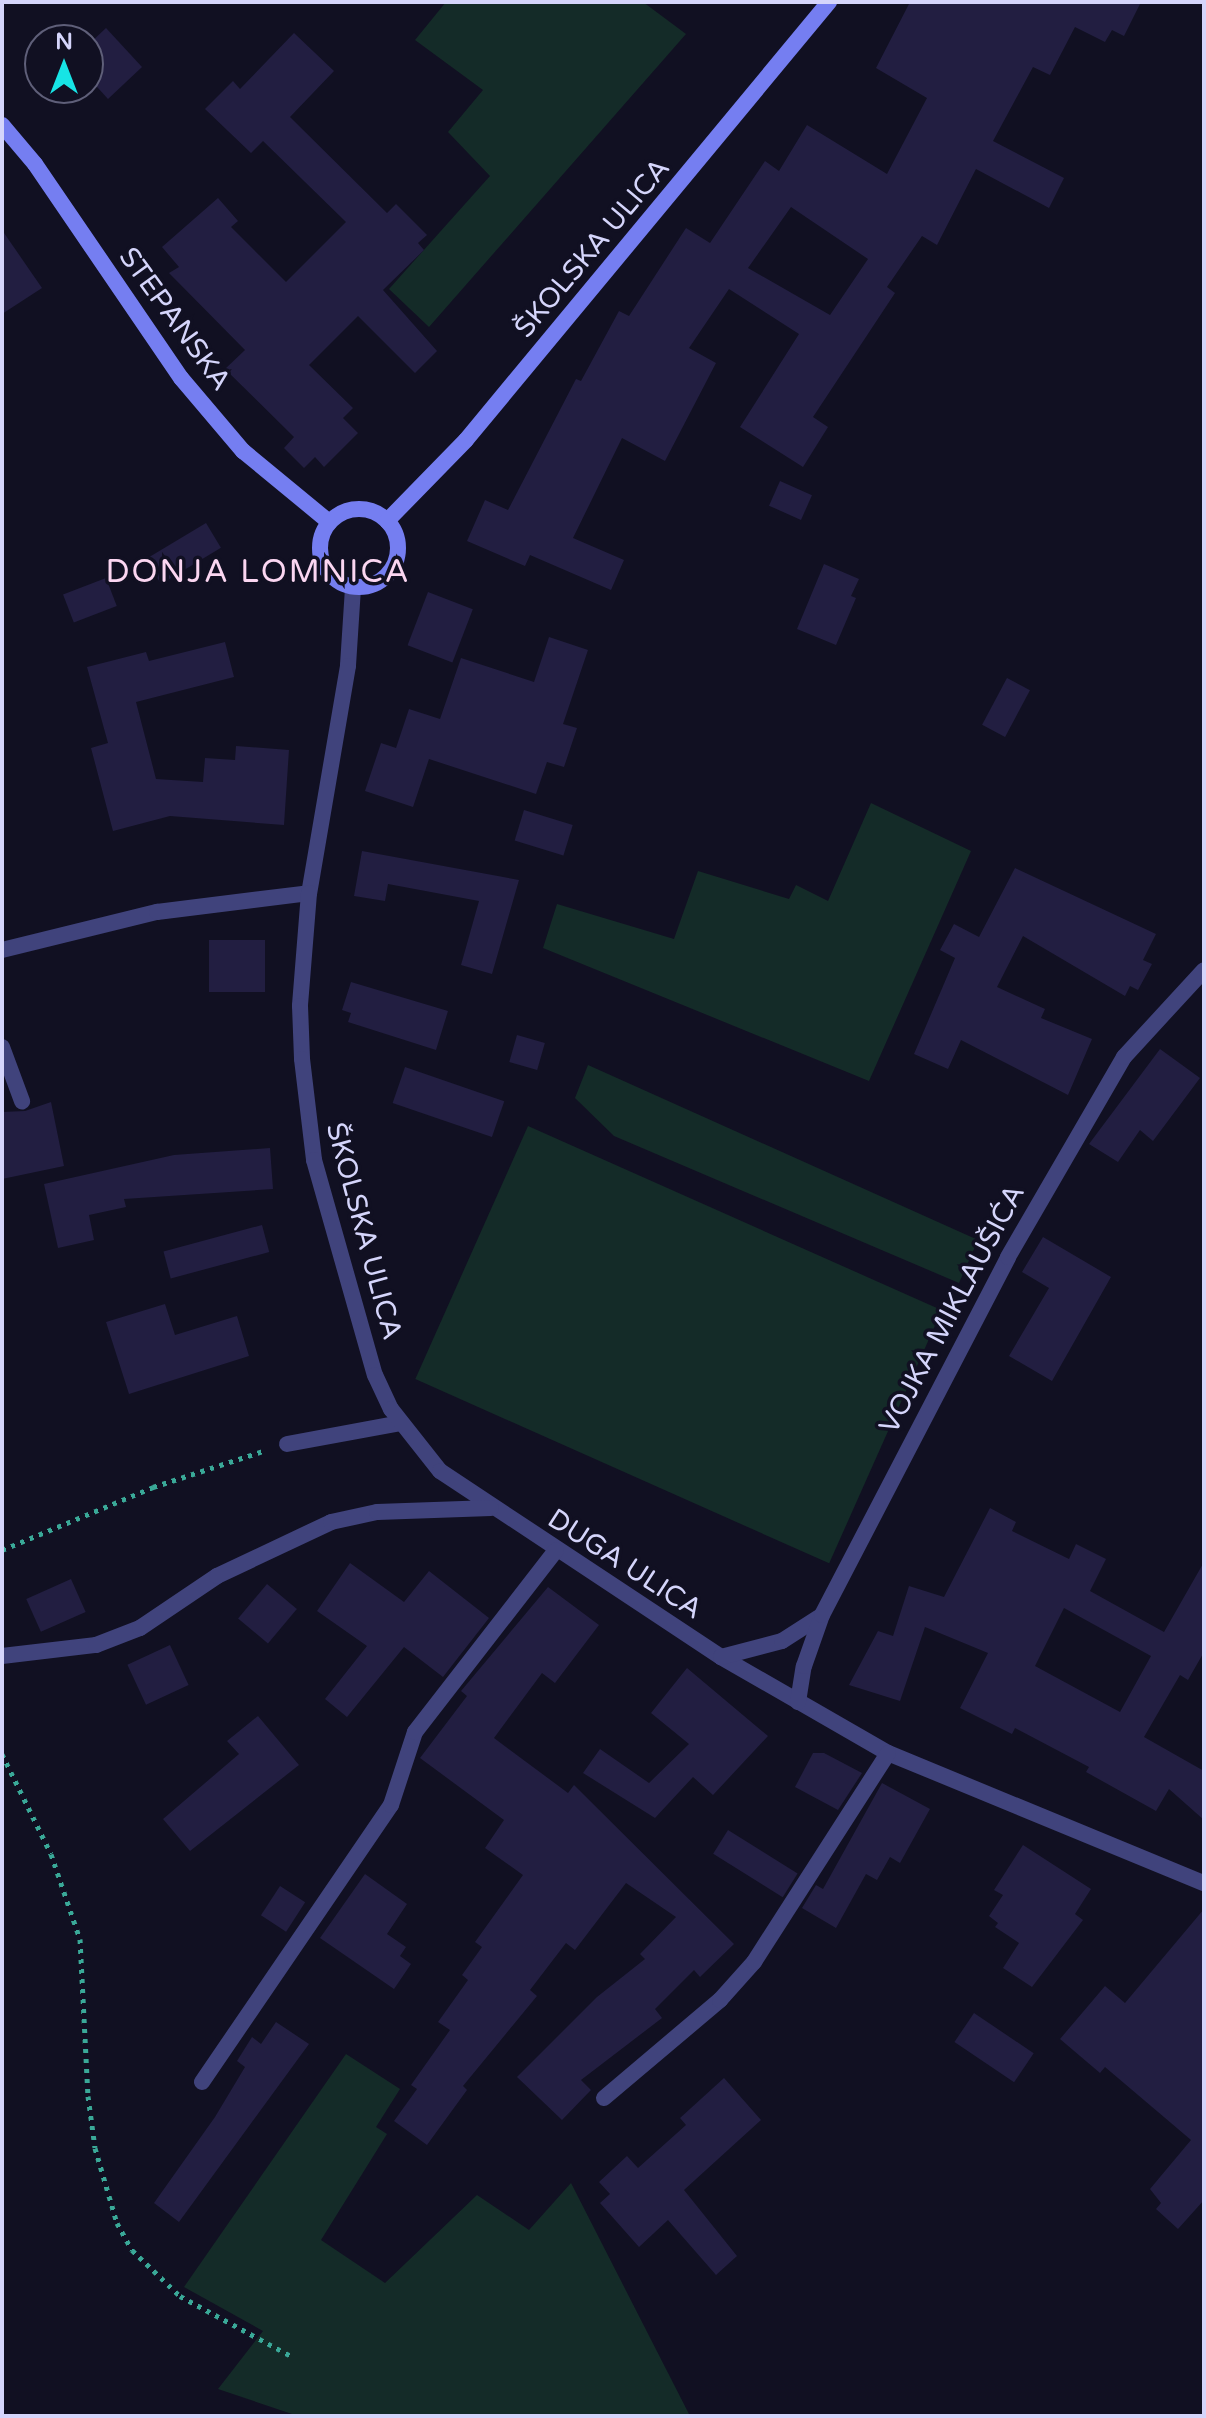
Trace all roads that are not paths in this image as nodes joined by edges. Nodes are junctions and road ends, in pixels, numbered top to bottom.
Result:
1 (829, 2) edge
2 (2, 125) edge
3 (387, 521) junction
4 (329, 522) junction
5 (353, 588) junction
6 (309, 893) junction
7 (2, 950) edge
8 (1204, 970) edge
9 (2, 1047) edge
10 (22, 1101) dead end
11 (400, 1423) junction
12 (287, 1444) road end
13 (491, 1508) junction
14 (556, 1550) junction
15 (822, 1615) junction
16 (2, 1656) edge
17 (721, 1657) junction
18 (798, 1702) junction
19 (888, 1753) junction
20 (1204, 1883) edge
21 (202, 2082) dead end
22 (604, 2098) dead end

1 - 3 street, ŠKOLSKA ULICA
2 - 4 street, STEPANSKA
3 - 4 street
3 - 5 street
4 - 5 street
5 - 6 street, ŠKOLSKA ULICA
6 - 7 street
6 - 11 street, ŠKOLSKA ULICA
8 - 15 street, VOJKA MIKLAUŠIĆA
9 - 10 street
11 - 12 street
11 - 13 street, ŠKOLSKA ULICA
13 - 14 street, DUGA ULICA
13 - 16 street
14 - 17 street, DUGA ULICA
14 - 21 street
15 - 17 street
15 - 18 street, VOJKA MIKLAUŠIĆA
17 - 18 street, DUGA ULICA
18 - 19 street, DUGA ULICA
19 - 20 street, DUGA ULICA
19 - 22 street

